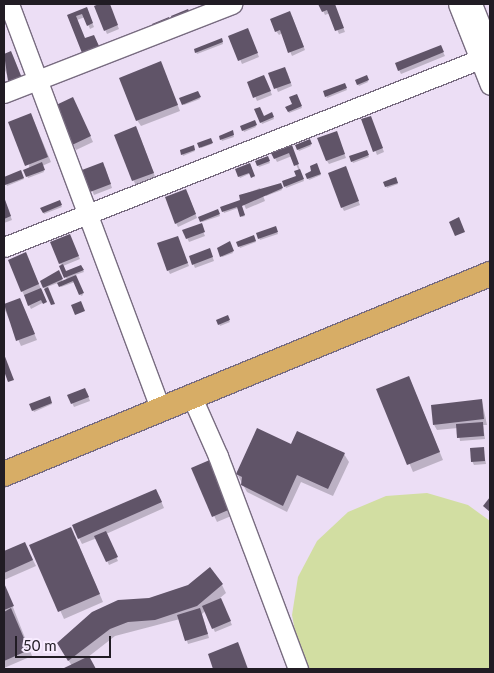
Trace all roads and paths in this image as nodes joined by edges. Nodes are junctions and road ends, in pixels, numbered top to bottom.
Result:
1 (9, 4) edge
2 (232, 4) edge
3 (458, 4) edge
4 (472, 4) edge
5 (485, 54) edge
6 (38, 79) junction
7 (490, 85) edge
8 (4, 93) edge
9 (88, 213) junction
10 (4, 247) edge
11 (490, 274) edge
12 (191, 395) junction
13 (160, 408) junction
14 (4, 474) edge
15 (298, 669) edge

1 - 6 street
2 - 6 street
3 - 5 street
4 - 5 street
5 - 7 street
5 - 9 street
6 - 8 street
6 - 9 street
9 - 10 street
9 - 13 street
11 - 12 main road
12 - 13 main road
12 - 15 street
13 - 14 main road

